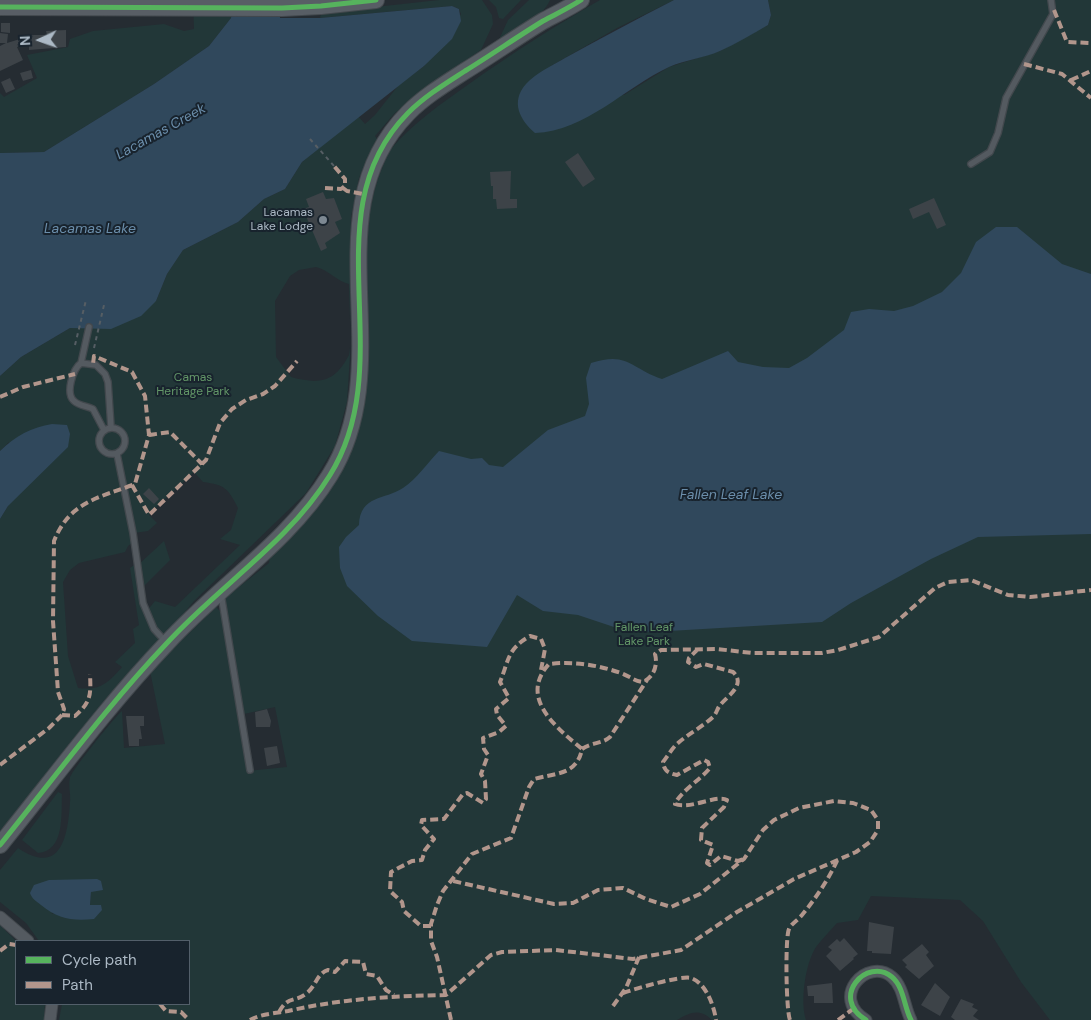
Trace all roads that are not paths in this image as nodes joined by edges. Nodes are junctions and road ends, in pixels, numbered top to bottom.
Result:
1 (376, 0) edge
2 (559, 0) edge
3 (581, 0) edge
4 (1051, 0) edge
5 (24, 3) edge
6 (59, 3) edge
7 (145, 3) edge
8 (0, 7) edge
9 (544, 21) junction
10 (971, 164) dead end
11 (89, 327) dead end
12 (81, 363) junction
13 (111, 427) junction
14 (104, 430) junction
15 (117, 454) junction
16 (220, 592) junction
17 (167, 642) junction
18 (250, 770) dead end
19 (0, 844) edge
20 (0, 918) edge
21 (27, 940) edge
22 (52, 1005) edge
23 (50, 1020) edge
24 (866, 1020) edge
25 (911, 1020) edge

1 - 7 main road
2 - 9 main road
3 - 9 main road
4 - 10 lane
5 - 6 main road
5 - 8 main road
6 - 7 main road
9 - 16 main road
11 - 12 lane
12 - 13 lane
12 - 14 lane
13 - 14 lane
13 - 15 lane
14 - 15 lane
15 - 17 lane
16 - 17 main road
16 - 18 lane
17 - 19 main road
20 - 21 street
22 - 23 street
24 - 25 street

